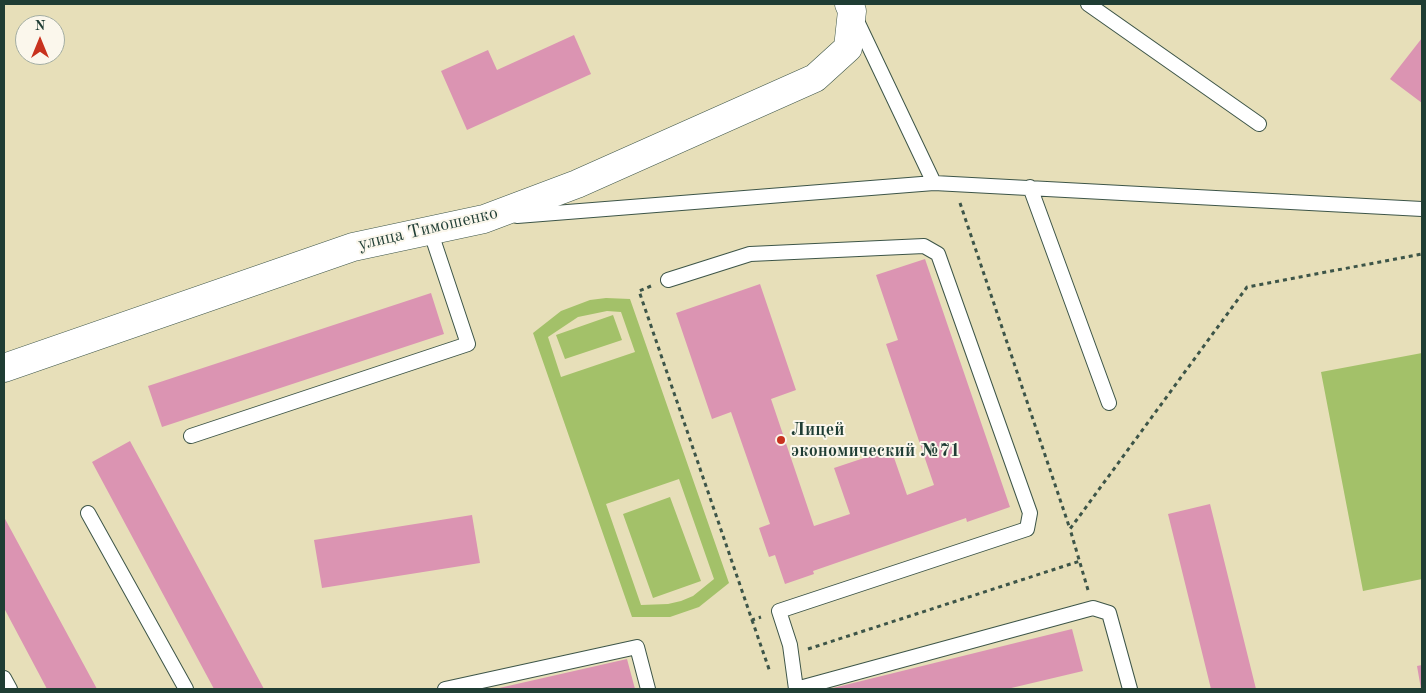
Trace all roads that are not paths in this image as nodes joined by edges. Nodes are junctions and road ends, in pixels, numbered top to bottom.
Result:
1 (1088, 4) edge
2 (850, 7) edge
3 (1259, 124) dead end
4 (934, 183) junction
5 (1030, 187) junction
6 (1422, 209) edge
7 (484, 218) junction
8 (430, 230) junction
9 (668, 280) road end
10 (4, 368) edge
11 (1109, 403) dead end
12 (191, 436) dead end
13 (88, 513) dead end
14 (4, 678) edge
15 (10, 689) edge
16 (186, 689) edge
17 (445, 689) edge
18 (648, 689) edge
19 (796, 689) edge
20 (1130, 689) edge

1 - 3 lane
2 - 4 lane
2 - 7 street, улица Тимошенко
4 - 5 lane
4 - 7 lane
5 - 6 lane
5 - 11 lane
7 - 8 street, улица Тимошенко
8 - 10 street, улица Тимошенко
8 - 12 lane
9 - 19 lane
13 - 16 lane
14 - 15 lane
17 - 18 lane
19 - 20 lane

